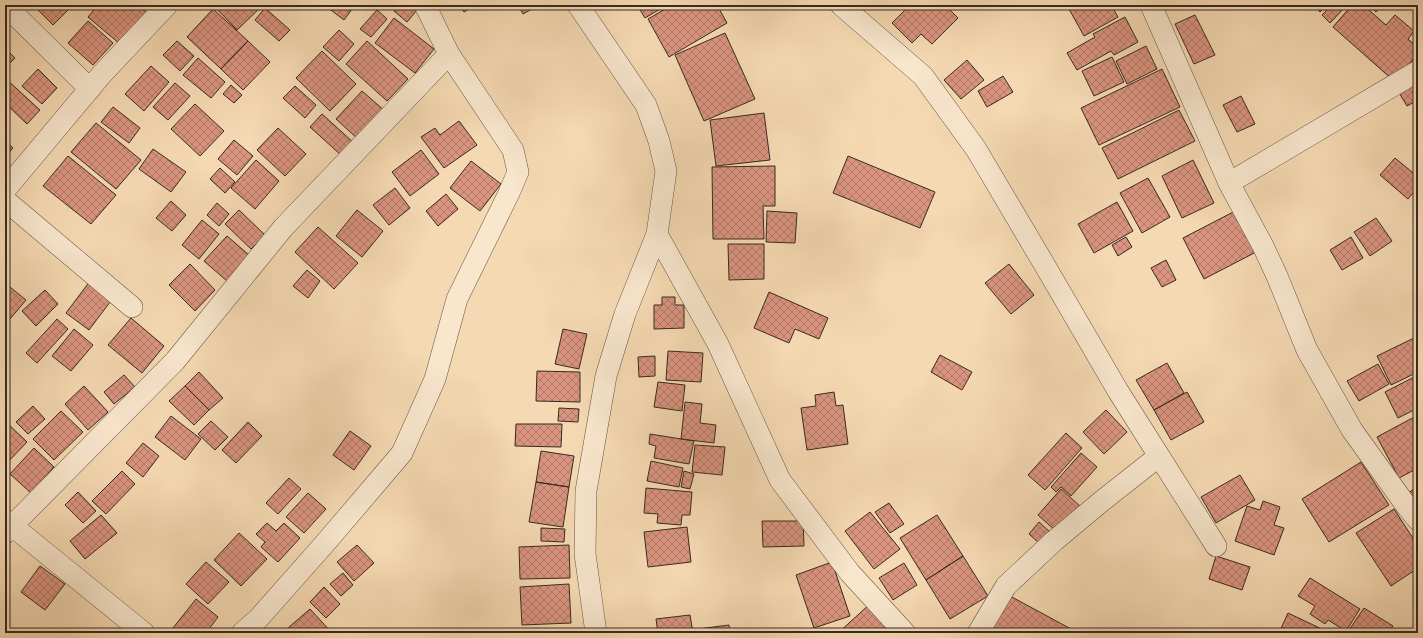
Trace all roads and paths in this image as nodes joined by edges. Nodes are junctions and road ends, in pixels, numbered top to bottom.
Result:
1 (5, 5) edge
2 (167, 5) edge
3 (425, 5) edge
4 (578, 5) edge
5 (841, 5) edge
6 (1151, 5) edge
7 (449, 54) junction
8 (1418, 72) edge
9 (90, 89) junction
10 (1229, 183) junction
11 (5, 190) edge
12 (5, 200) edge
13 (657, 234) junction
14 (132, 307) dead end
15 (1159, 456) junction
16 (1418, 520) edge
17 (7, 526) edge
18 (1216, 546) dead end
19 (144, 633) edge
20 (242, 633) edge
21 (596, 633) edge
22 (905, 633) edge
23 (978, 633) edge

1 - 9 street
2 - 9 street
3 - 7 street
4 - 13 street
5 - 15 street
6 - 10 street
7 - 17 street
7 - 20 street
8 - 10 street
9 - 11 street
10 - 16 street
12 - 14 street
13 - 21 street
13 - 22 street
15 - 18 street
15 - 23 street
17 - 19 street

